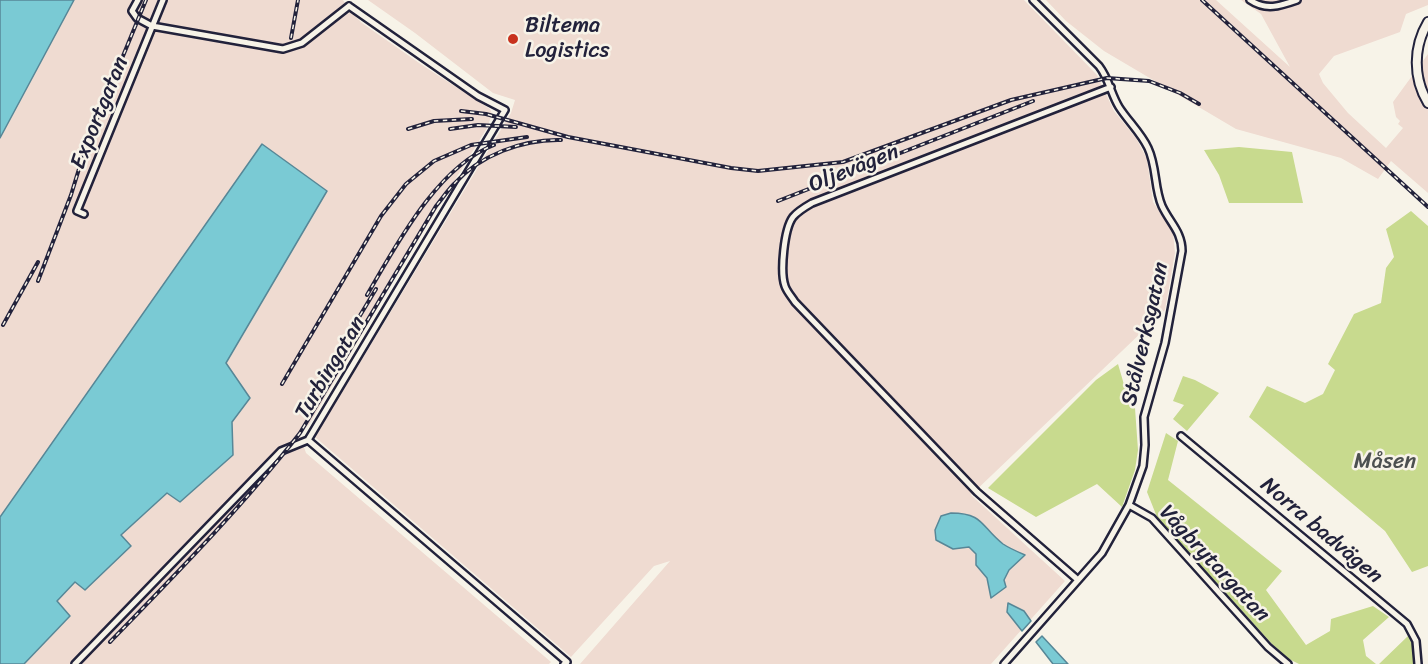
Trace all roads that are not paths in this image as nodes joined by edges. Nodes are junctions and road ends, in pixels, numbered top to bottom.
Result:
1 (138, 0) edge
2 (163, 0) edge
3 (1033, 0) edge
4 (1250, 0) edge
5 (1297, 0) edge
6 (349, 3) edge
7 (1428, 22) edge
8 (152, 26) junction
9 (1111, 87) junction
10 (1428, 103) edge
11 (77, 211) junction
12 (84, 214) dead end
13 (73, 218) dead end
14 (1181, 436) dead end
15 (308, 440) junction
16 (1129, 505) junction
17 (1078, 580) junction
18 (75, 664) edge
19 (564, 664) edge
20 (1004, 664) edge
21 (1288, 664) edge
22 (1419, 664) edge

1 - 8 street
2 - 8 street, Exportgatan
3 - 9 street, Stålverksgatan
4 - 5 street
6 - 8 street
6 - 15 street, Turbingatan
7 - 10 main road
8 - 11 street, Exportgatan
9 - 16 street, Stålverksgatan
9 - 17 street, Oljevägen
11 - 12 street
11 - 13 street, Exportgatan
14 - 22 street, Norra badvägen
15 - 18 street
15 - 19 street, Turbingatan
16 - 17 street, Vågbrytargatan
16 - 21 street, Vågbrytargatan
17 - 20 street, Vågbrytargatan

